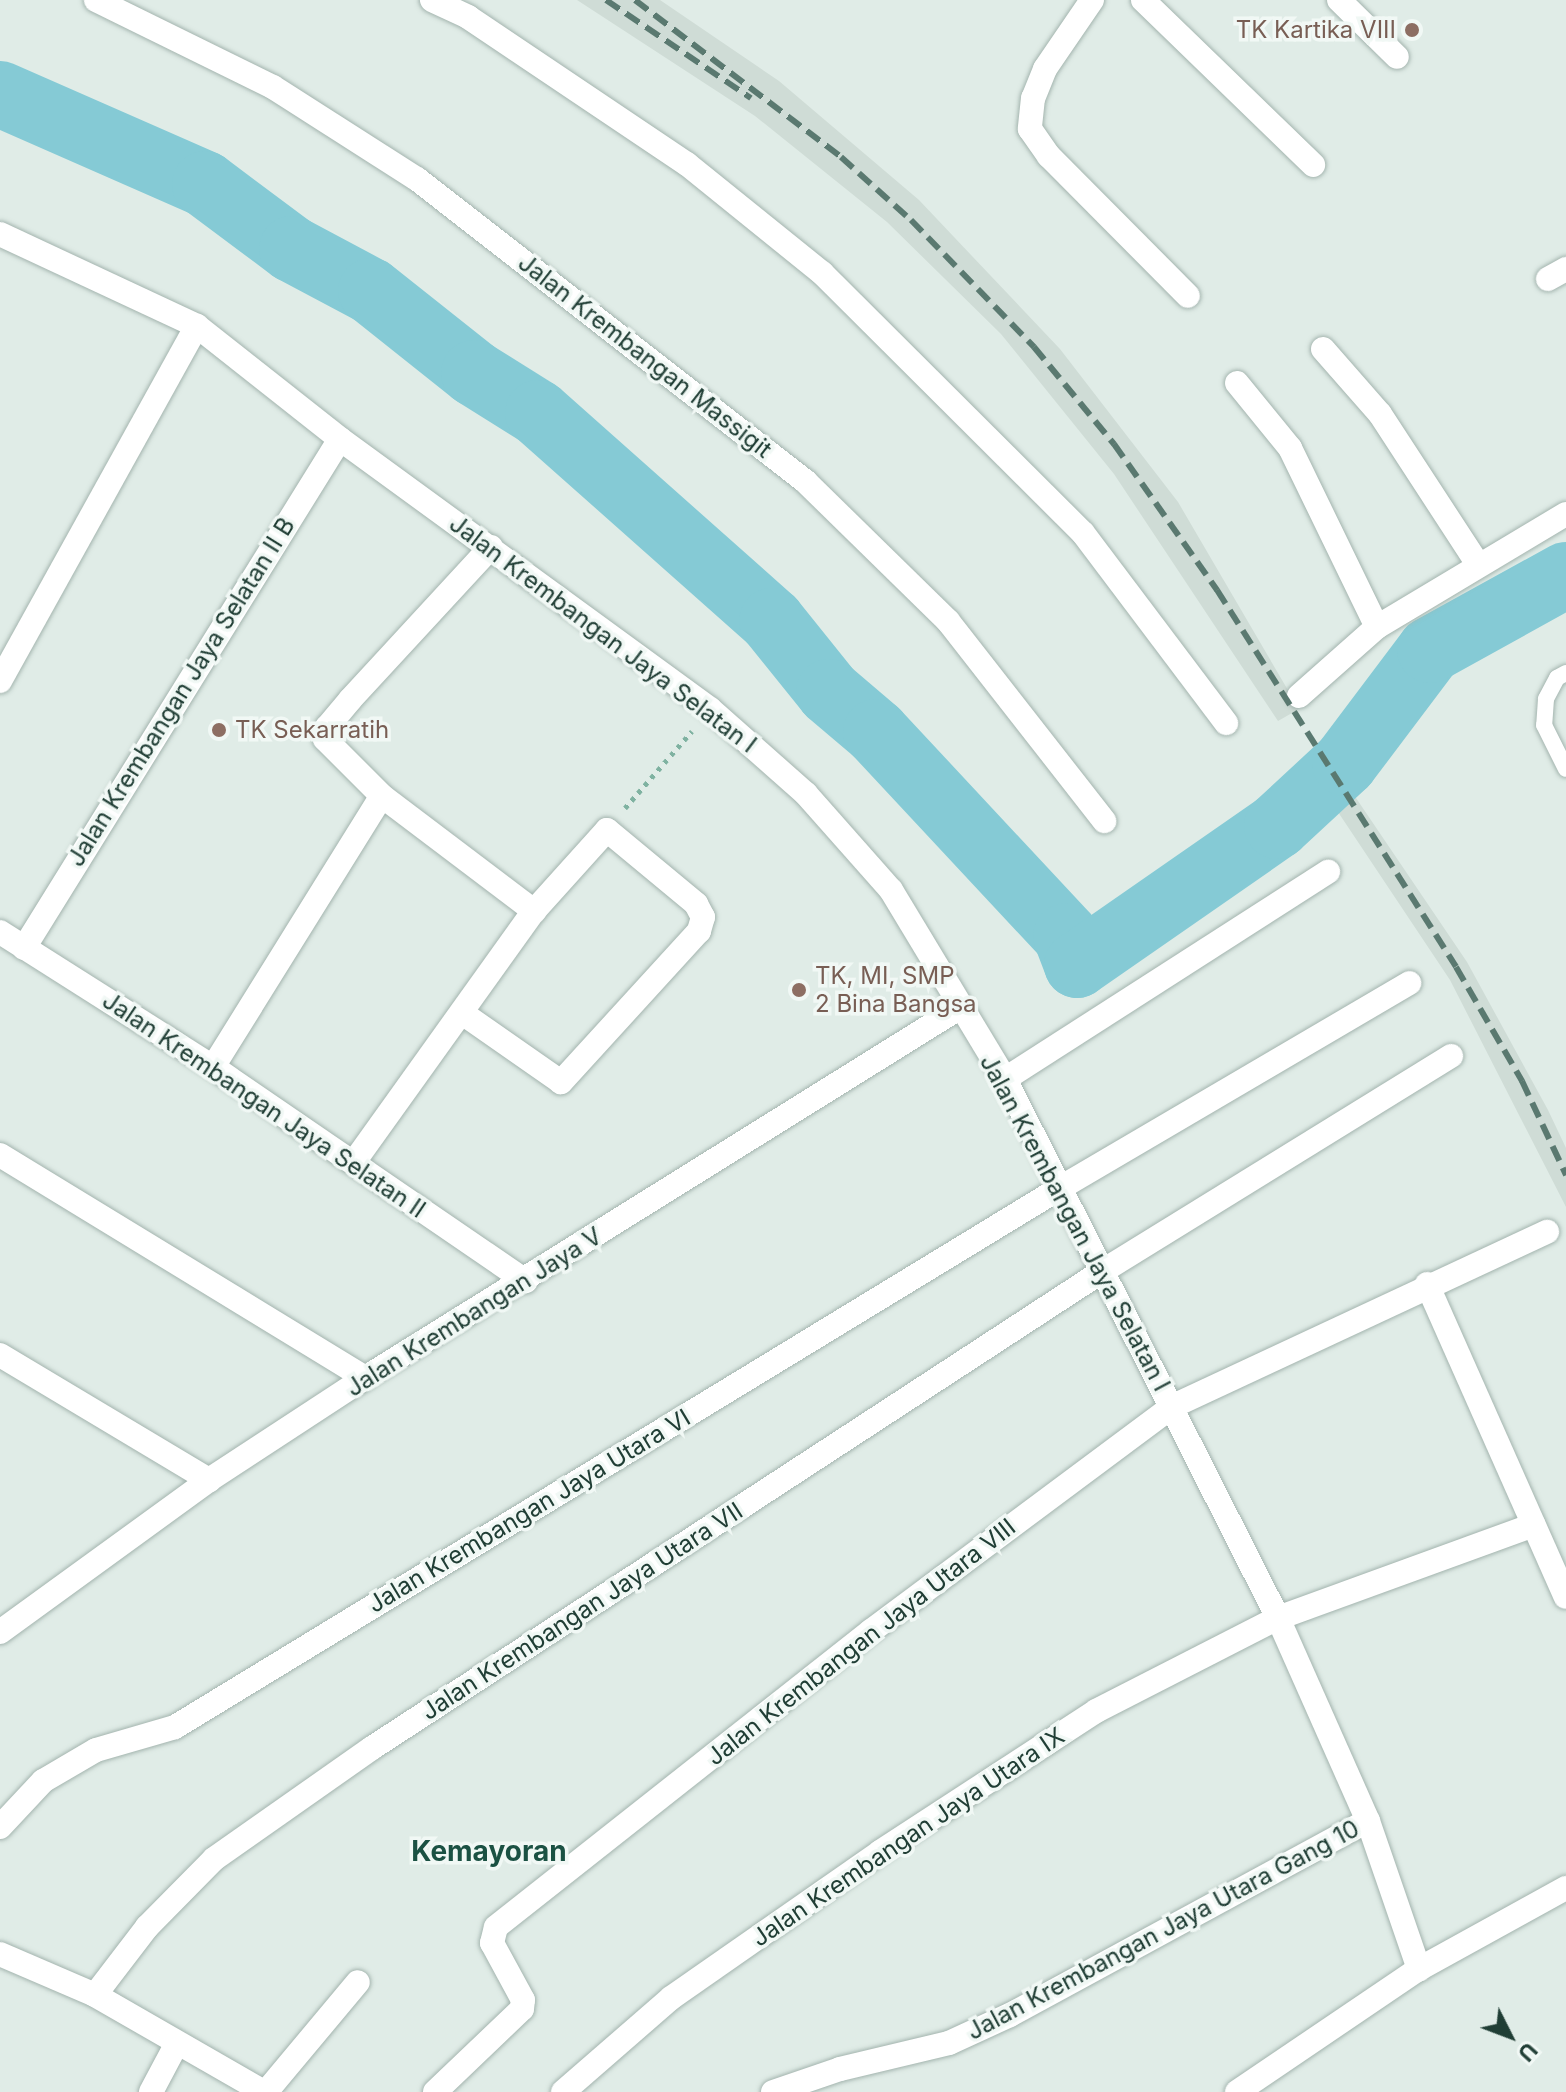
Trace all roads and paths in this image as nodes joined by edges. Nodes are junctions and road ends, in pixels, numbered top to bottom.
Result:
1 (96, 0) edge
2 (432, 0) edge
3 (1143, 0) edge
4 (1339, 0) edge
5 (1085, 1) edge
6 (1397, 57) dead end
7 (1313, 165) dead end
8 (0, 234) edge
9 (1188, 296) dead end
10 (197, 326) junction
11 (1323, 349) dead end
12 (1237, 383) dead end
13 (340, 439) junction
14 (1566, 514) edge
15 (491, 547) junction
16 (1477, 563) junction
17 (1377, 627) junction
18 (1566, 673) edge
19 (0, 681) edge
20 (1299, 696) dead end
21 (710, 709) junction
22 (1226, 723) dead end
23 (1566, 769) edge
24 (382, 796) junction
25 (1104, 821) dead end
26 (607, 830) junction
27 (1328, 872) dead end
28 (534, 911) junction
29 (0, 932) edge
30 (24, 948) junction
31 (1409, 983) dead end
32 (959, 1008) junction
33 (462, 1013) junction
34 (1451, 1056) dead end
35 (213, 1067) junction
36 (1005, 1079) junction
37 (0, 1155) edge
38 (354, 1162) junction
39 (1060, 1188) junction
40 (1547, 1232) dead end
41 (1105, 1269) junction
42 (526, 1281) junction
43 (1427, 1284) junction
44 (0, 1355) edge
45 (365, 1378) junction
46 (1171, 1407) junction
47 (209, 1480) junction
48 (1534, 1525) junction
49 (1566, 1597) edge
50 (1278, 1618) junction
51 (0, 1632) edge
52 (1368, 1821) junction
53 (0, 1827) edge
54 (1566, 1888) edge
55 (0, 1954) edge
56 (1419, 1969) junction
57 (358, 1982) dead end
58 (95, 1995) junction
59 (176, 2045) junction
60 (151, 2092) edge
61 (265, 2092) edge
62 (435, 2092) edge
63 (563, 2092) edge
64 (773, 2092) edge
65 (1237, 2092) edge

1 - 25 street, Jalan Krembangan Massigit
2 - 22 street
3 - 7 street
4 - 6 street
5 - 9 street
8 - 10 street, Jalan Krembangan Jaya Selatan I
10 - 13 street, Jalan Krembangan Jaya Selatan I
10 - 19 street
11 - 16 street
12 - 17 street
13 - 15 street, Jalan Krembangan Jaya Selatan I
13 - 30 street, Jalan Krembangan Jaya Selatan II B
14 - 16 street
15 - 21 street, Jalan Krembangan Jaya Selatan I
15 - 24 street
16 - 17 street
17 - 20 street
18 - 23 lane
21 - 26 path
21 - 32 street, Jalan Krembangan Jaya Selatan I
24 - 28 street
24 - 35 street
26 - 28 street
26 - 33 street
27 - 36 street
28 - 33 street
29 - 30 street, Jalan Krembangan Jaya Selatan II
30 - 35 street, Jalan Krembangan Jaya Selatan II
31 - 39 street, Jalan Krembangan Jaya Utara VI
32 - 36 street, Jalan Krembangan Jaya Selatan I
32 - 42 street, Jalan Krembangan Jaya V
33 - 38 street
34 - 41 street, Jalan Krembangan Jaya Utara VII
35 - 38 street, Jalan Krembangan Jaya Selatan II
36 - 39 street, Jalan Krembangan Jaya Selatan I
37 - 45 street
38 - 42 street, Jalan Krembangan Jaya Selatan II
39 - 41 street, Jalan Krembangan Jaya Selatan I
39 - 53 street, Jalan Krembangan Jaya Utara VI
40 - 43 street, Jalan Krembangan Jaya Utara VIII
41 - 46 street, Jalan Krembangan Jaya Selatan I
41 - 58 street, Jalan Krembangan Jaya Utara VII
42 - 45 street, Jalan Krembangan Jaya V
43 - 46 street, Jalan Krembangan Jaya Utara VIII
43 - 48 street
44 - 47 street
45 - 47 street, Jalan Krembangan Jaya V
46 - 50 street, Jalan Krembangan Jaya Selatan I
46 - 62 street, Jalan Krembangan Jaya Utara VIII
47 - 51 street, Jalan Krembangan Jaya V
48 - 49 street
48 - 50 street, Jalan Krembangan Jaya Utara IX
50 - 52 street, Jalan Krembangan Jaya Selatan I
50 - 63 street, Jalan Krembangan Jaya Utara IX
52 - 56 street, Jalan Krembangan Jaya Selatan I
52 - 64 street, Jalan Krembangan Jaya Utara Gang 10
54 - 56 street
55 - 58 street
56 - 65 street
57 - 61 street
58 - 59 street
59 - 60 street
59 - 61 street

